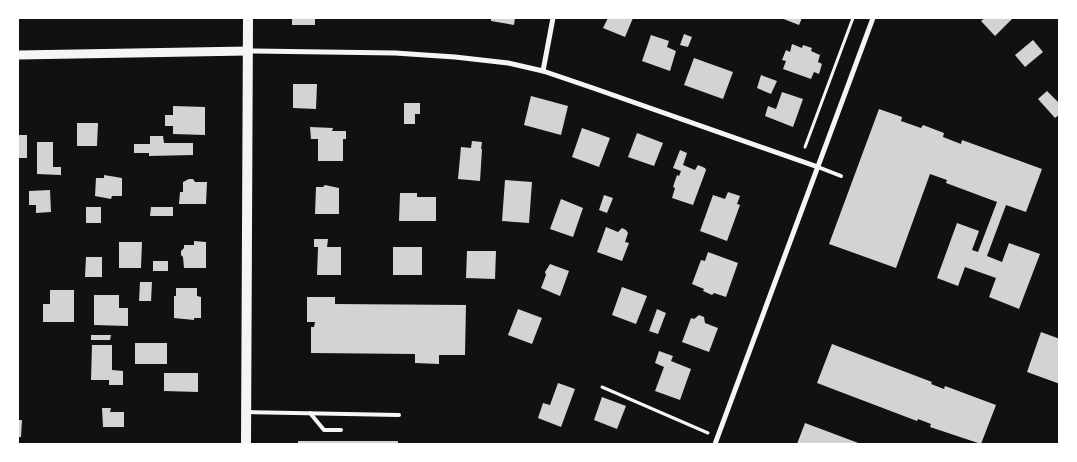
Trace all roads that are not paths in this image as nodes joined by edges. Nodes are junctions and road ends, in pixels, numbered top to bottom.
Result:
1 (248, 18) edge
2 (553, 18) edge
3 (874, 18) edge
4 (248, 51) junction
5 (18, 55) edge
6 (543, 71) junction
7 (818, 167) junction
8 (841, 176) dead end
9 (247, 412) junction
10 (310, 413) junction
11 (399, 415) dead end
12 (341, 430) dead end
13 (246, 444) edge
14 (716, 444) edge

1 - 4 main road
2 - 6 street
3 - 7 street
4 - 5 street
4 - 6 street
4 - 9 main road
6 - 7 street
7 - 8 lane
7 - 14 street
9 - 10 lane
9 - 13 main road
10 - 11 lane
10 - 12 lane

